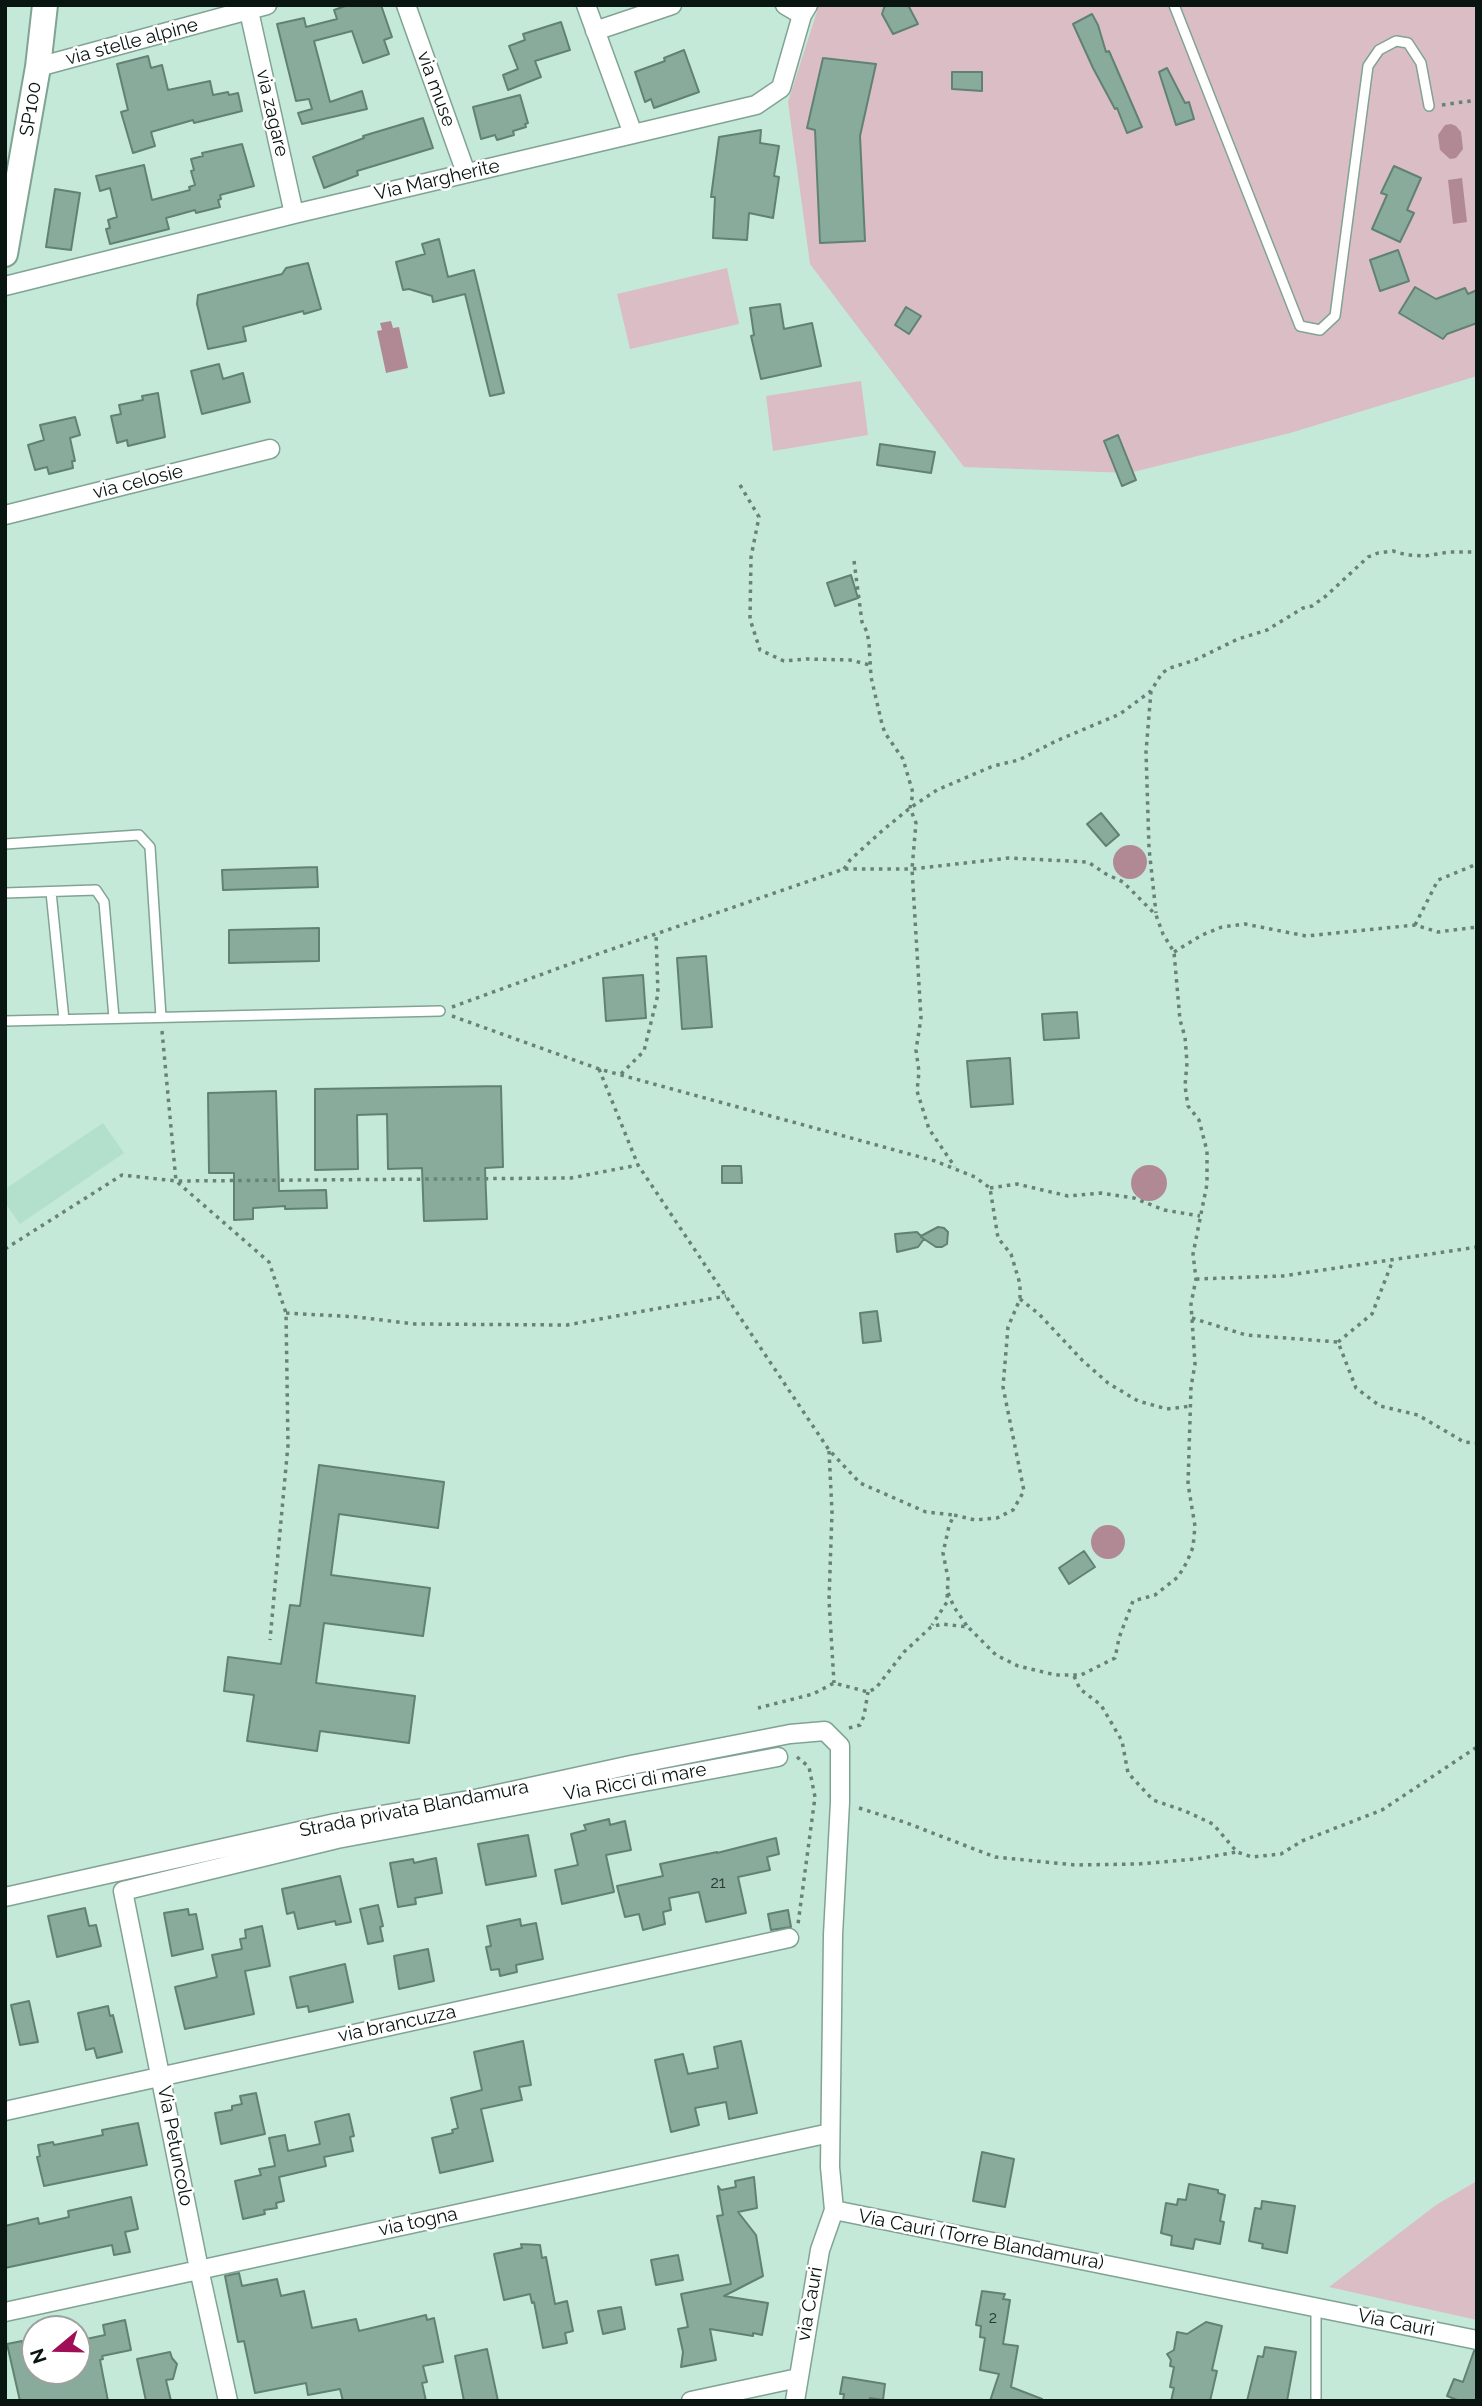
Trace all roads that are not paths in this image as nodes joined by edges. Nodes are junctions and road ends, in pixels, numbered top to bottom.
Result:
1 (46, 5) edge
2 (267, 5) edge
3 (406, 5) edge
4 (586, 5) edge
5 (672, 5) edge
6 (785, 5) edge
7 (1174, 5) edge
8 (805, 10) edge
9 (249, 11) junction
10 (595, 31) junction
11 (38, 66) junction
12 (1429, 106) road end
13 (633, 134) junction
14 (466, 173) junction
15 (9, 214) edge
16 (294, 214) junction
17 (5, 254) edge
18 (5, 286) edge
19 (270, 449) dead end
20 (5, 515) edge
21 (5, 844) edge
22 (51, 892) junction
23 (5, 893) edge
24 (440, 1012) road end
25 (161, 1017) junction
26 (114, 1018) junction
27 (64, 1020) junction
28 (5, 1021) edge
29 (825, 1731) joint
30 (778, 1757) road end
31 (476, 1805) junction
32 (336, 1831) junction
33 (5, 1897) edge
34 (789, 1937) road end
35 (161, 2076) junction
36 (5, 2110) edge
37 (830, 2133) junction
38 (834, 2210) junction
39 (199, 2269) junction
40 (1316, 2307) junction
41 (5, 2312) edge
42 (1477, 2340) edge
43 (798, 2378) junction
44 (228, 2401) edge
45 (691, 2401) edge
46 (795, 2401) edge
47 (1316, 2401) edge

1 - 11 main road, SP100 / SP100
2 - 9 street, via stelle alpine
3 - 14 street, via muse
4 - 10 street
5 - 10 street
6 - 8 street
7 - 12 lane
8 - 13 street, Via Margherite
9 - 11 street, via stelle alpine
9 - 16 street, via zagare
10 - 13 street
11 - 15 main road, SP100 / SP100
13 - 14 street, Via Margherite
14 - 16 street, Via Margherite
15 - 17 main road, SP100 / SP100
16 - 18 street, Via Margherite
19 - 20 street, via celosie
21 - 25 lane
22 - 23 lane
22 - 26 lane
22 - 27 lane
24 - 25 lane
25 - 26 lane
26 - 27 lane
27 - 28 lane
29 - 31 street, Strada privata Blandamura
29 - 37 street, Via Cauri (Torre Blandamura)
30 - 31 street, Via Ricci di mare
31 - 32 street, Strada privata Blandamura
32 - 33 street, Strada privata Blandamura
32 - 35 street, Via Petuncolo
34 - 35 street, via brancuzza
35 - 36 street, via brancuzza
35 - 39 street, Via Petuncolo
37 - 38 street, Via Cauri (Torre Blandamura)
37 - 39 street, via togna
38 - 40 street, Via Cauri (Torre Blandamura)
38 - 43 street, via Cauri
39 - 41 street, via togna
39 - 44 street, Via Petuncolo
40 - 42 street, Via Cauri
40 - 47 lane
43 - 45 street
43 - 46 street, via Cauri

